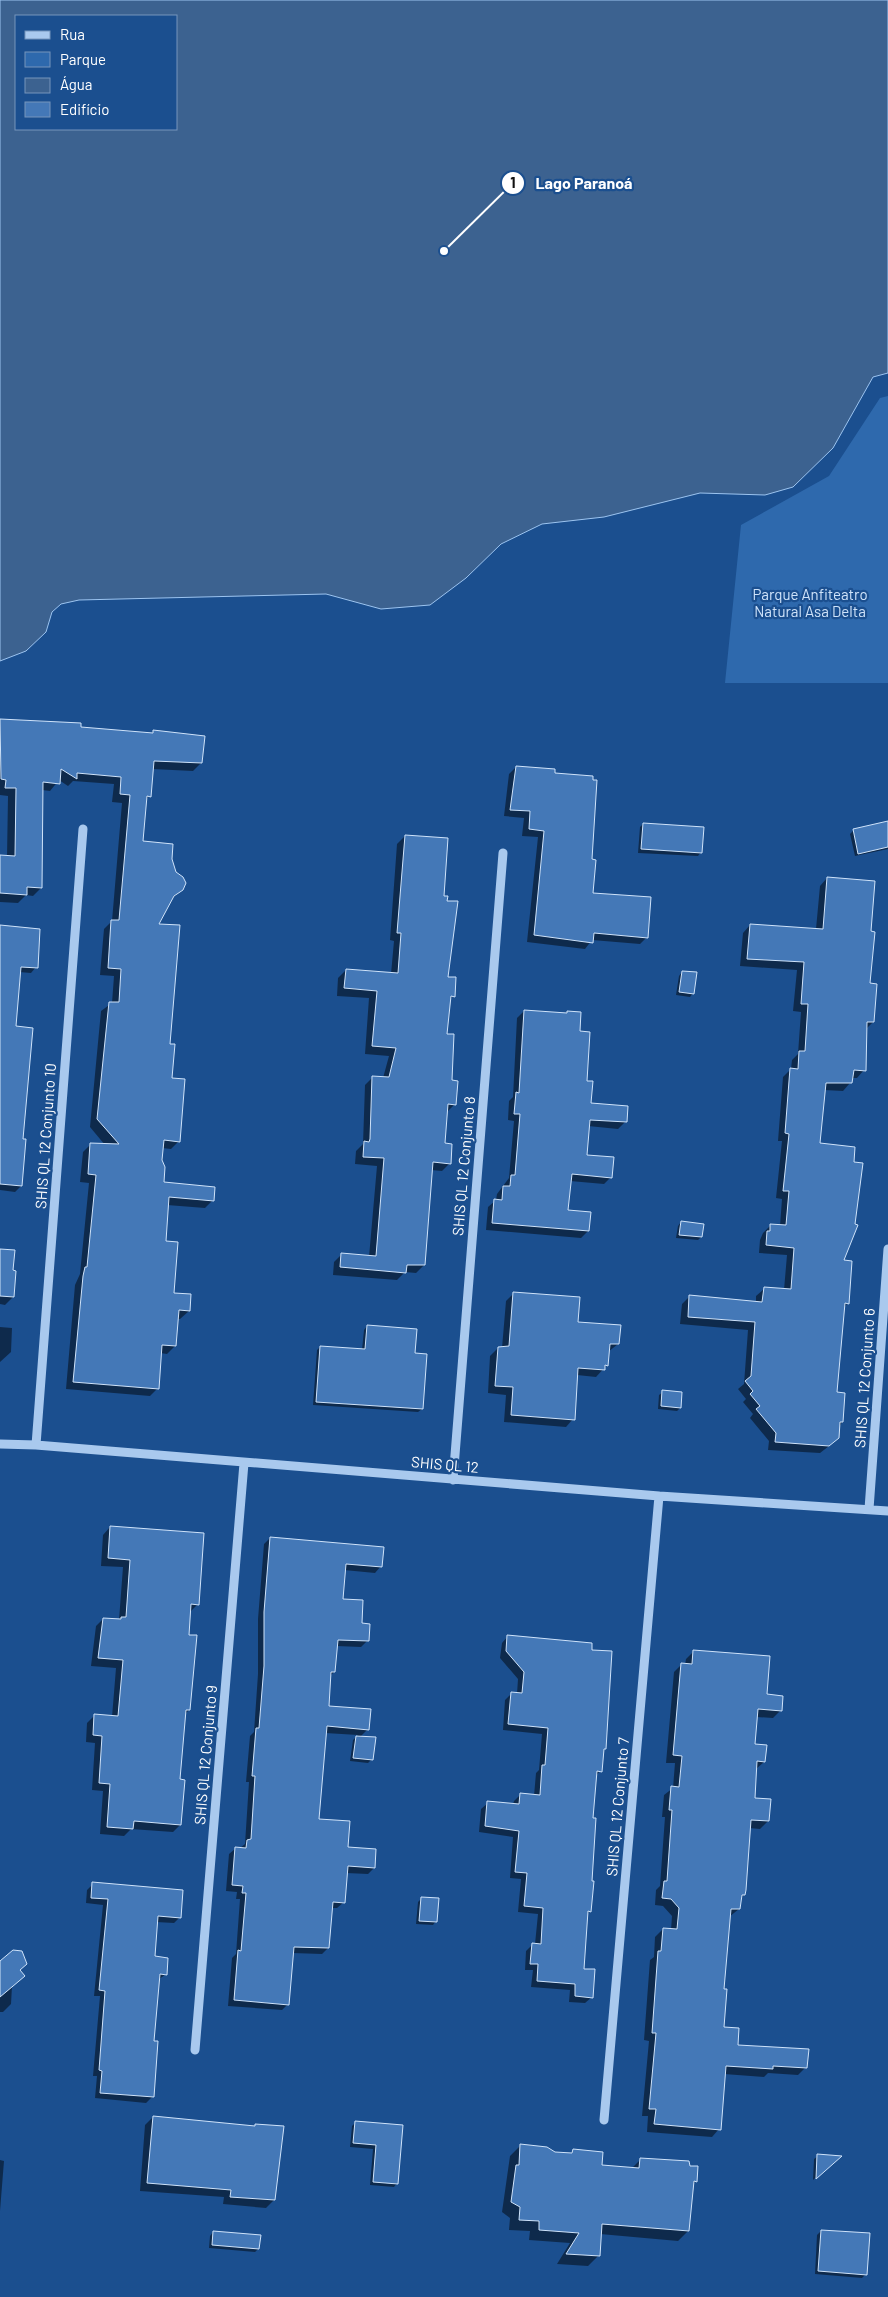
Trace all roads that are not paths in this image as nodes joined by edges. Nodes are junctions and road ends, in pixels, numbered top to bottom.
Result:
1 (84, 829) dead end
2 (503, 853) dead end
3 (888, 1249) edge
4 (0, 1444) edge
5 (36, 1445) junction
6 (244, 1463) junction
7 (453, 1480) junction
8 (659, 1496) junction
9 (869, 1509) junction
10 (888, 1511) edge
11 (195, 2050) dead end
12 (604, 2120) dead end

1 - 5 street, SHIS QL 12 Conjunto 10
2 - 7 street, SHIS QL 12 Conjunto 8
3 - 9 street, SHIS QL 12 Conjunto 6
4 - 5 street, SHIS QL 12
5 - 6 street, SHIS QL 12
6 - 7 street, SHIS QL 12
6 - 11 street, SHIS QL 12 Conjunto 9
7 - 8 street, SHIS QL 12
8 - 9 street, SHIS QL 12
8 - 12 street, SHIS QL 12 Conjunto 7
9 - 10 street, SHIS QL 12

